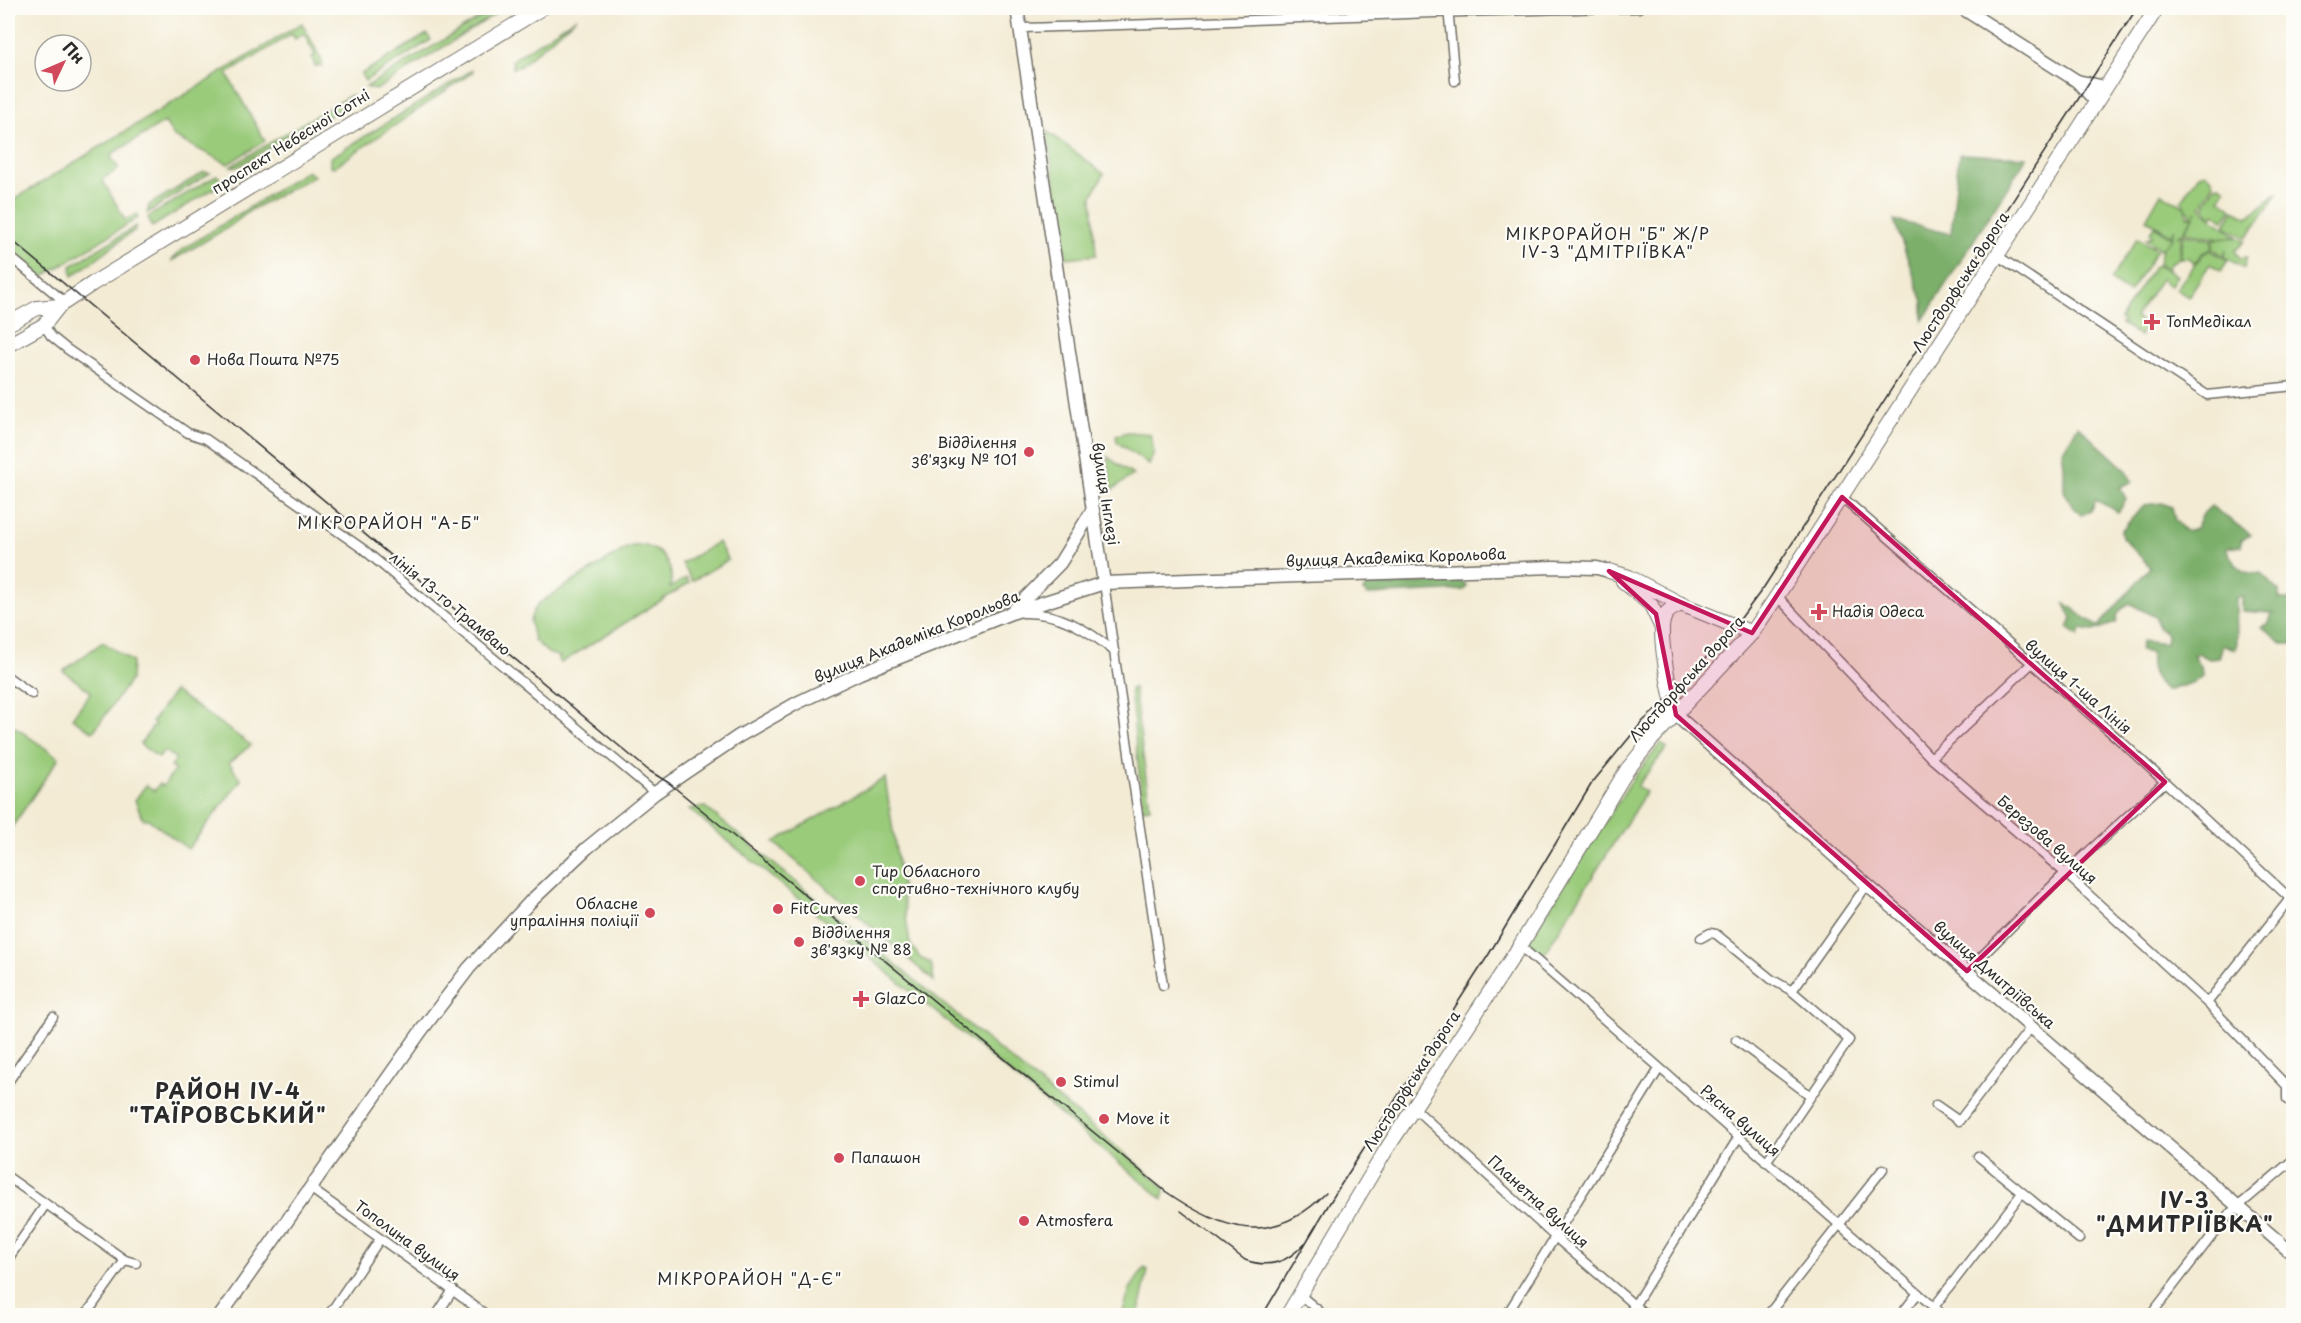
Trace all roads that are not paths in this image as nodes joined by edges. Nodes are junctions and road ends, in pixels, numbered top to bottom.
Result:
1 (542, 8) edge
2 (1017, 8) edge
3 (1588, 8) edge
4 (1632, 8) edge
5 (1639, 8) edge
6 (1962, 8) edge
7 (2157, 8) edge
8 (1448, 9) edge
9 (1020, 28) junction
10 (1455, 81) dead end
11 (2077, 81) junction
12 (2105, 87) junction
13 (2096, 101) junction
14 (8, 255) edge
15 (1998, 256) junction
16 (62, 304) junction
17 (8, 324) edge
18 (44, 326) junction
19 (8, 345) edge
20 (2294, 386) edge
21 (1842, 497) junction
22 (1092, 512) junction
23 (1610, 571) junction
24 (1104, 583) junction
25 (1778, 597) junction
26 (1681, 604) junction
27 (1011, 613) junction
28 (1662, 628) junction
29 (1752, 633) junction
30 (1115, 652) junction
31 (2031, 664) junction
32 (8, 677) edge
33 (32, 694) dead end
34 (1676, 715) junction
35 (1931, 758) junction
36 (2165, 782) junction
37 (655, 793) junction
38 (2065, 873) junction
39 (1867, 885) junction
40 (2292, 898) edge
41 (1701, 938) dead end
42 (1520, 946) junction
43 (1967, 971) junction
44 (1163, 984) dead end
45 (1792, 991) junction
46 (2208, 1003) junction
47 (53, 1017) dead end
48 (2031, 1027) junction
49 (1736, 1040) dead end
50 (1659, 1070) junction
51 (8, 1082) edge
52 (1811, 1096) junction
53 (1936, 1105) dead end
54 (2294, 1105) edge
55 (1413, 1107) junction
56 (1738, 1138) junction
57 (1978, 1156) dead end
58 (2294, 1159) edge
59 (1766, 1162) junction
60 (1882, 1169) dead end
61 (8, 1177) edge
62 (310, 1188) junction
63 (2022, 1192) junction
64 (46, 1204) junction
65 (2237, 1206) junction
66 (1839, 1225) junction
67 (1554, 1236) junction
68 (380, 1239) junction
69 (2079, 1239) dead end
70 (2294, 1255) edge
71 (8, 1259) edge
72 (125, 1260) junction
73 (136, 1263) dead end
74 (453, 1290) junction
75 (1918, 1293) junction
76 (1300, 1295) junction
77 (1635, 1305) junction
78 (1934, 1307) junction
79 (85, 1316) edge
80 (220, 1316) edge
81 (328, 1316) edge
82 (436, 1316) edge
83 (488, 1316) edge
84 (1287, 1316) edge
85 (1325, 1316) edge
86 (1506, 1316) edge
87 (1628, 1316) edge
88 (1647, 1316) edge
89 (1767, 1316) edge
90 (1900, 1316) edge
91 (1944, 1316) edge
92 (2150, 1316) edge

1 - 16 main road, проспект Небесної Сотні
2 - 9 main road, вулиця Інглезі
3 - 4 street
3 - 8 street
4 - 5 street
6 - 11 main road
7 - 12 main road, Люстдорфська дорога
8 - 9 street
8 - 10 street
9 - 22 main road, вулиця Інглезі
11 - 12 main road
11 - 13 main road
12 - 13 main road, Люстдорфська дорога
13 - 15 main road, Люстдорфська дорога
14 - 16 street
15 - 20 street
15 - 21 main road, Люстдорфська дорога
16 - 17 main road, проспект Небесної Сотні
16 - 18 main road, проспект Небесної Сотні
18 - 19 main road, проспект Небесної Сотні
18 - 37 street, лінія 13-го Трамваю
21 - 25 main road, Люстдорфська дорога
21 - 31 street, вулиця 1-ша Лінія
22 - 24 main road, вулиця Інглезі
22 - 27 main road
23 - 24 main road, вулиця Академіка Корольова
23 - 26 main road
23 - 28 main road
24 - 27 main road, вулиця Академіка Корольова
24 - 30 street, вулиця Інглезі
25 - 29 main road, Люстдорфська дорога
25 - 35 street, Березова вулиця
26 - 28 main road
26 - 29 main road
27 - 30 street
27 - 37 main road, вулиця Академіка Корольова
28 - 34 main road
29 - 34 main road, Люстдорфська дорога
30 - 44 street, вулиця Інглезі
31 - 35 street
31 - 36 street, вулиця 1-ша Лінія
32 - 33 street
34 - 39 main road, вулиця Дмитріївська
34 - 42 main road, Люстдорфська дорога
35 - 38 street, Березова вулиця
36 - 38 street
36 - 40 street, вулиця 1-ша Лінія
37 - 62 main road, вулиця Академіка Корольова
38 - 43 street
38 - 46 street, Березова вулиця
39 - 43 main road, вулиця Дмитріївська
39 - 45 street
40 - 46 street
41 - 45 street
42 - 50 street, Рясна вулиця
42 - 55 main road, Люстдорфська дорога
43 - 48 main road, вулиця Дмитріївська
45 - 52 street
46 - 54 street, Березова вулиця
47 - 51 street
48 - 53 street
48 - 65 main road, вулиця Дмитріївська
49 - 52 street
50 - 56 street, Рясна вулиця
50 - 67 street
52 - 59 street
55 - 67 street, Планетна вулиця
55 - 76 main road, Люстдорфська дорога
56 - 59 street, Рясна вулиця
56 - 77 street
57 - 63 street
58 - 65 street
59 - 66 street, Рясна вулиця
60 - 66 street
61 - 64 street
62 - 68 street, Тополина вулиця
62 - 80 main road, вулиця Академіка Корольова
63 - 69 street
63 - 78 street
64 - 71 street
64 - 72 street
65 - 70 main road, вулиця Дмитріївська
65 - 92 street
66 - 75 street, Рясна вулиця
66 - 89 street
67 - 77 street, Планетна вулиця
67 - 86 street
68 - 74 street, Тополина вулиця
68 - 81 street
72 - 73 street
72 - 79 street
74 - 82 street
74 - 83 street, Тополина вулиця
75 - 78 street, Рясна вулиця
75 - 90 street
76 - 84 main road, Люстдорфська дорога
76 - 85 street
77 - 87 street
77 - 88 street, Планетна вулиця
78 - 91 street, Рясна вулиця

